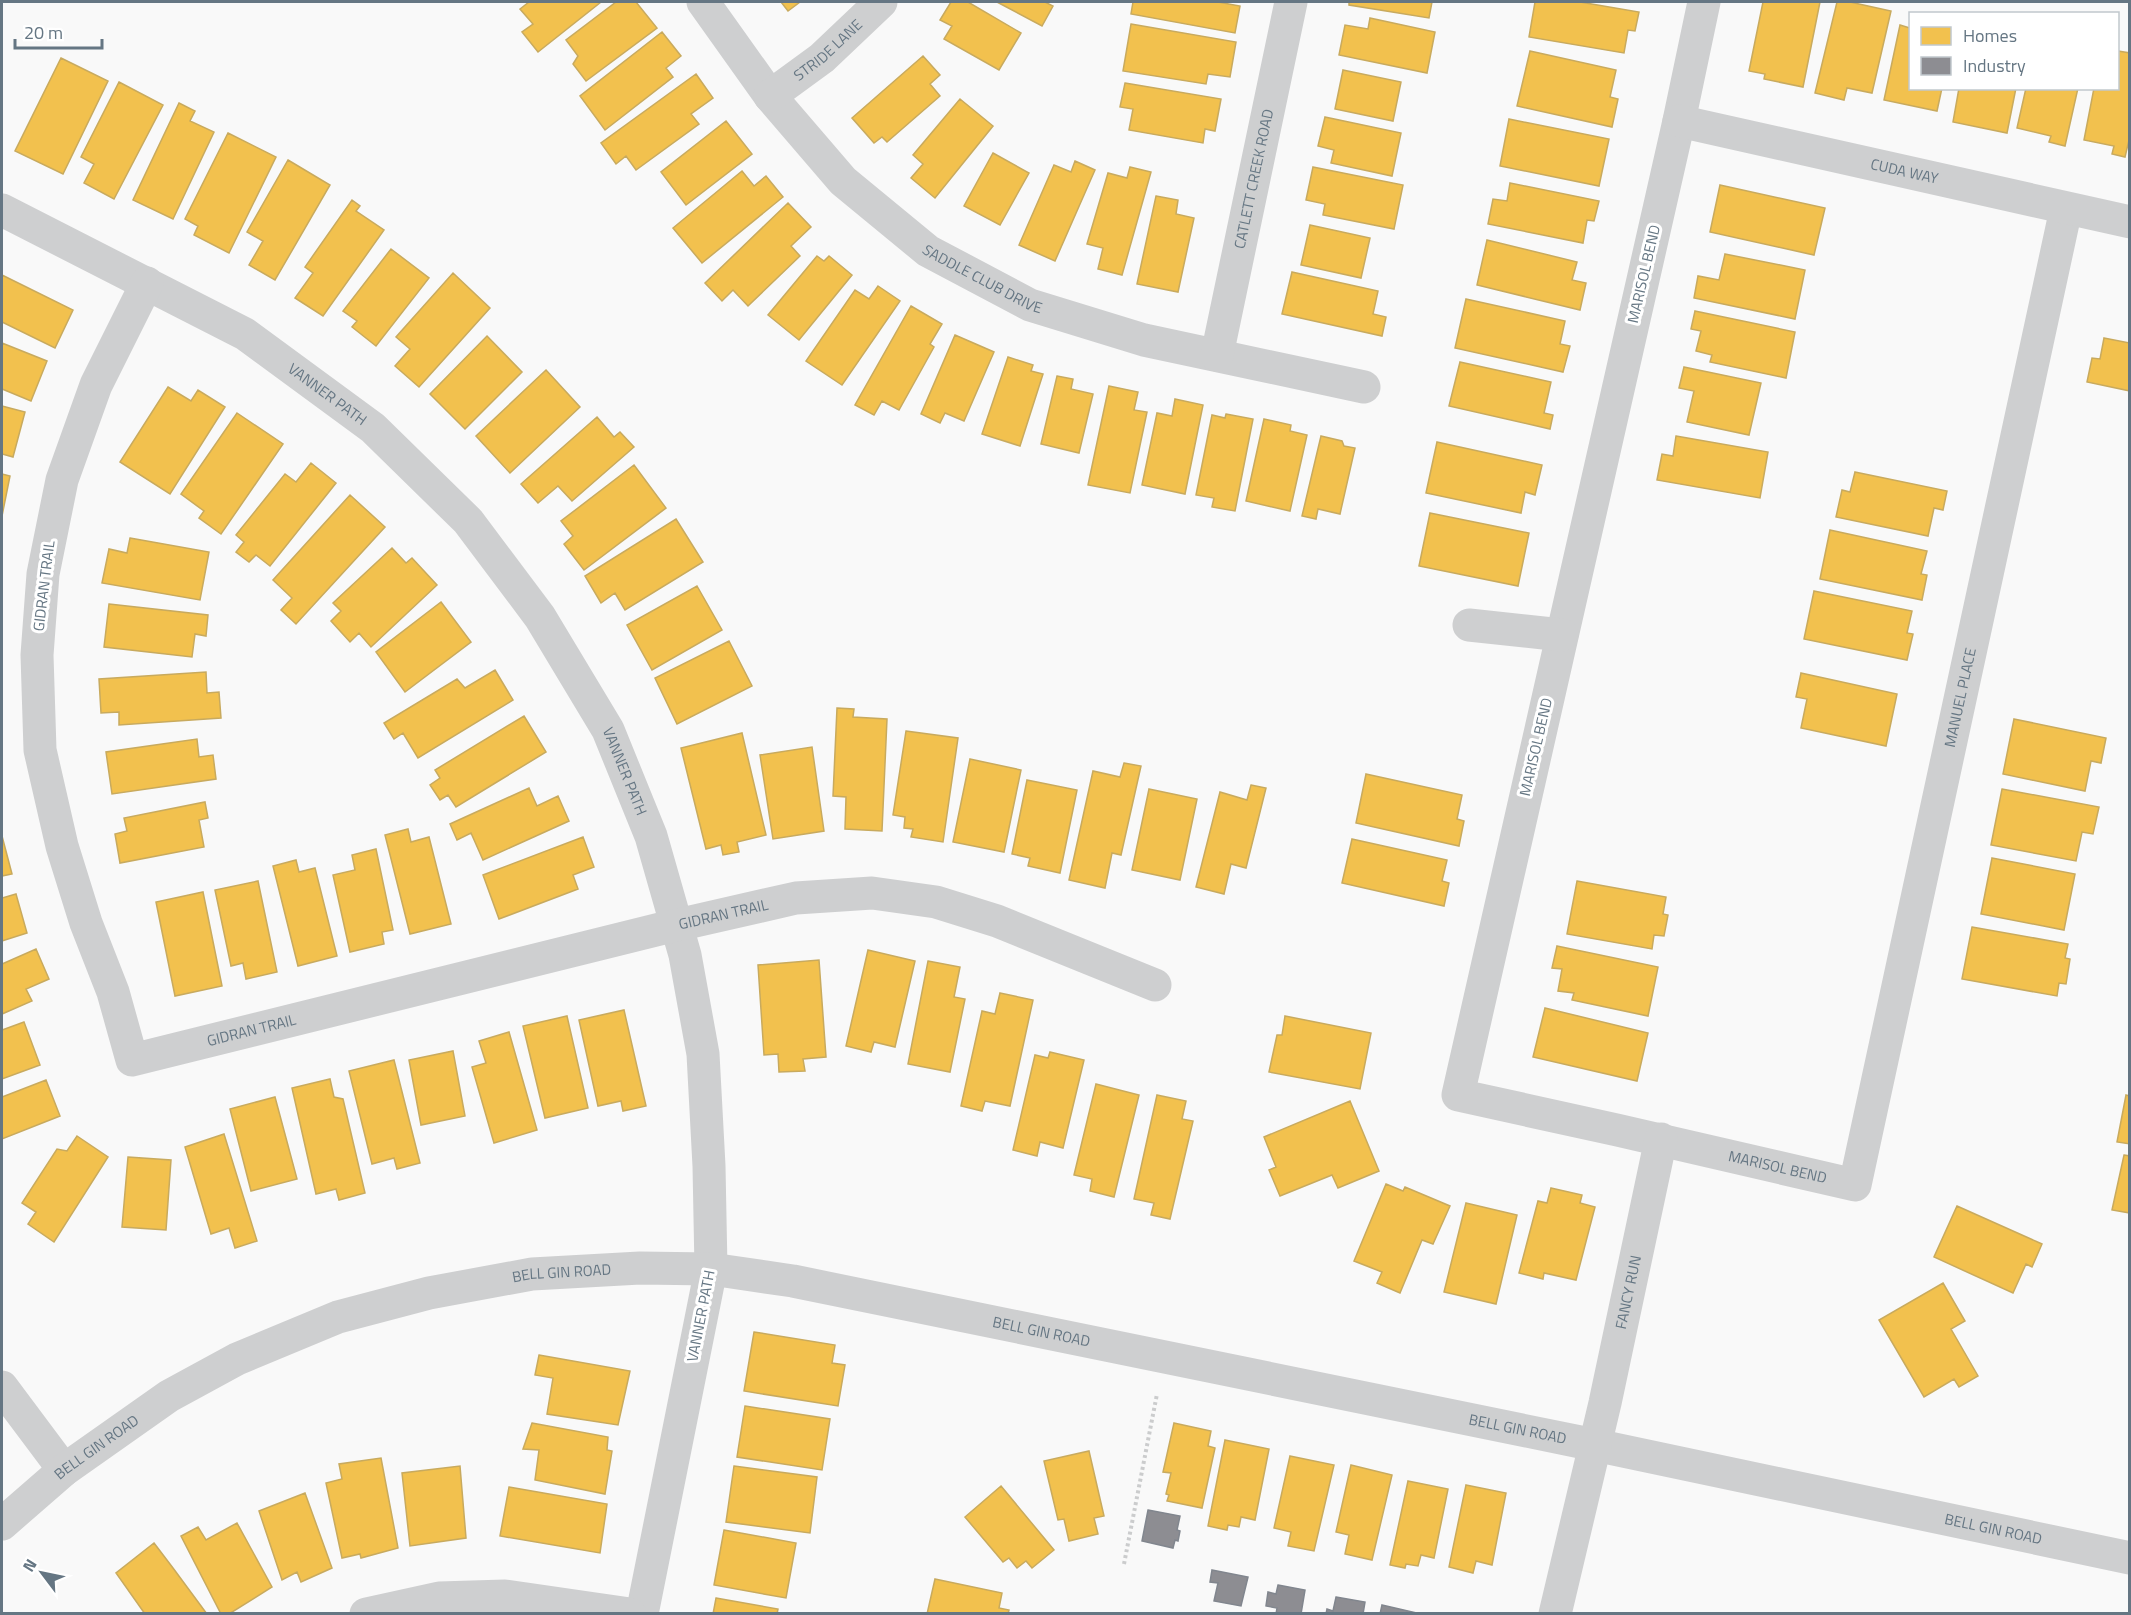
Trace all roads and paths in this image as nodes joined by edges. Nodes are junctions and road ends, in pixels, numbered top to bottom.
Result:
1 (703, 2) edge
2 (881, 2) edge
3 (1291, 2) edge
4 (1704, 2) edge
5 (770, 96) junction
6 (1679, 121) junction
7 (2066, 209) junction
8 (2, 210) edge
9 (2130, 222) edge
10 (147, 283) junction
11 (1217, 355) junction
12 (1364, 387) dead end
13 (1469, 625) dead end
14 (1562, 635) junction
15 (676, 925) junction
16 (1155, 985) dead end
17 (1661, 1139) junction
18 (1855, 1185) joint
19 (711, 1269) junction
20 (2, 1387) edge
21 (1157, 1394) dead end
22 (1595, 1445) junction
23 (64, 1470) junction
24 (2, 1524) edge
25 (2130, 1558) edge
26 (1124, 1564) dead end
27 (366, 1614) edge
28 (630, 1614) edge
29 (642, 1614) edge
30 (1555, 1614) edge

1 - 5 street, SADDLE CLUB DRIVE
2 - 5 street, STRIDE LANE
3 - 11 street, CATLETT CREEK ROAD
4 - 6 street, MARISOL BEND
5 - 11 street, SADDLE CLUB DRIVE
6 - 7 street, CUDA WAY
6 - 14 street, MARISOL BEND
7 - 9 street, CUDA WAY
7 - 18 street, MANUEL PLACE
8 - 10 street, VANNER PATH
10 - 15 street, VANNER PATH
10 - 15 street, GIDRAN TRAIL
11 - 12 street, SADDLE CLUB DRIVE
13 - 14 street
14 - 17 street, MARISOL BEND
15 - 16 street, GIDRAN TRAIL
15 - 19 street, VANNER PATH
17 - 18 street, MARISOL BEND
17 - 22 street, FANCY RUN
19 - 22 street, BELL GIN ROAD
19 - 23 street, BELL GIN ROAD
19 - 29 street, VANNER PATH
20 - 23 street
21 - 26 path
22 - 25 street, BELL GIN ROAD
22 - 30 street, FANCY RUN
23 - 24 street, BELL GIN ROAD
27 - 28 street

